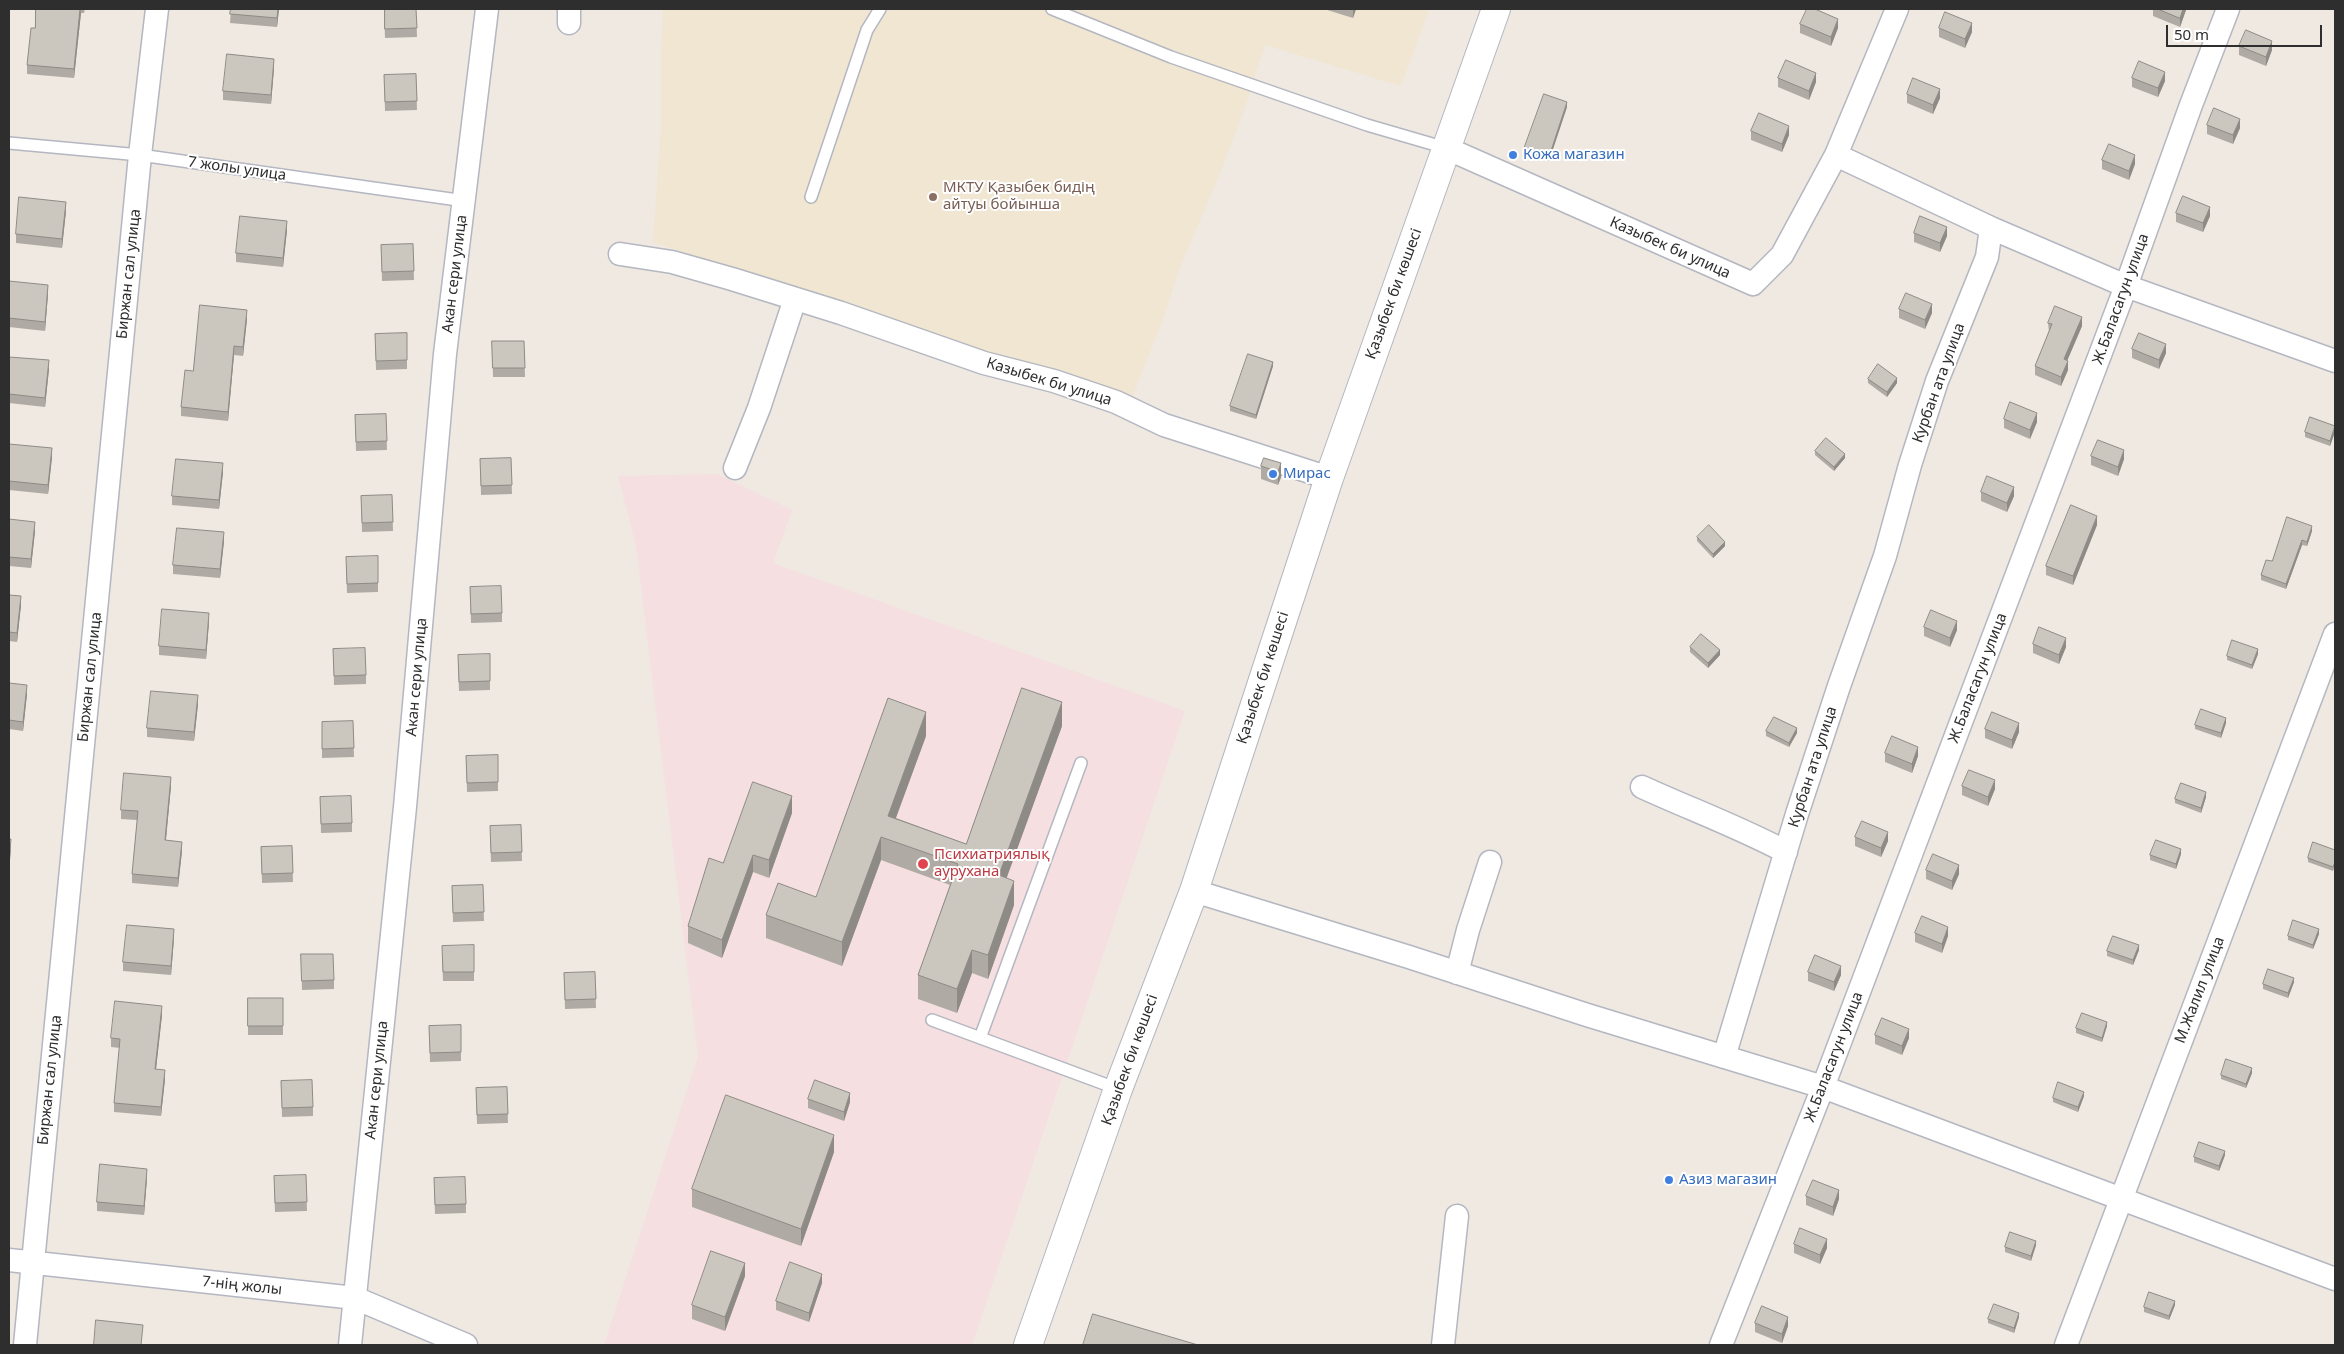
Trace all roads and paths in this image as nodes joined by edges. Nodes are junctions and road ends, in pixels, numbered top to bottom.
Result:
1 (157, 9) edge
2 (487, 9) edge
3 (880, 9) edge
4 (1052, 9) edge
5 (1496, 9) edge
6 (1897, 9) edge
7 (2228, 9) edge
8 (9, 143) edge
9 (1446, 148) junction
10 (140, 155) junction
11 (1836, 155) junction
12 (810, 197) dead end
13 (465, 200) junction
14 (1992, 228) junction
15 (620, 254) dead end
16 (2126, 286) junction
17 (795, 299) junction
18 (2335, 360) edge
19 (735, 468) dead end
20 (1329, 478) junction
21 (2335, 634) edge
22 (1081, 763) dead end
23 (1642, 786) dead end
24 (1786, 852) junction
25 (1490, 862) dead end
26 (1194, 891) junction
27 (1457, 973) junction
28 (932, 1020) dead end
29 (980, 1038) junction
30 (1724, 1057) junction
31 (1822, 1087) junction
32 (1118, 1089) junction
33 (2120, 1199) junction
34 (1457, 1216) dead end
35 (9, 1260) edge
36 (32, 1262) junction
37 (2335, 1279) edge
38 (355, 1298) junction
39 (25, 1345) edge
40 (350, 1345) edge
41 (466, 1345) edge
42 (1028, 1345) edge
43 (1443, 1345) edge
44 (1721, 1345) edge
45 (2066, 1345) edge

1 - 10 street, Биржан сал улица
2 - 13 street, Акан сери улица
3 - 12 lane
4 - 9 lane
5 - 9 main road, Қазыбек би көшесі
6 - 11 street
7 - 16 street, Ж.Баласагун улица
8 - 10 lane, 7 жолы улица
9 - 11 street, Казыбек би улица
9 - 20 main road, Қазыбек би көшесі
10 - 13 lane, 7 жолы улица
10 - 36 street, Биржан сал улица
11 - 14 street
13 - 38 street, Акан сери улица
14 - 16 street
14 - 24 street, Курбан ата улица
15 - 17 street, Казыбек би улица
16 - 18 street
16 - 31 street, Ж.Баласагун улица
17 - 19 street
17 - 20 street, Казыбек би улица
20 - 26 main road, Қазыбек би көшесі
21 - 33 street, М.Жалил улица
22 - 29 lane
23 - 24 street
24 - 30 street, Курбан ата улица
25 - 27 street
26 - 27 street
26 - 32 main road, Қазыбек би көшесі
27 - 30 street
28 - 29 lane
29 - 32 lane
30 - 31 street
31 - 33 street
31 - 44 street, Ж.Баласагун улица
32 - 42 main road, Қазыбек би көшесі
33 - 37 street
33 - 45 street, М.Жалил улица
34 - 43 street
35 - 36 street, 7-нің жолы
36 - 38 street, 7-нің жолы
36 - 39 street, Биржан сал улица
38 - 40 street, Акан сери улица
38 - 41 street, 7-нің жолы

